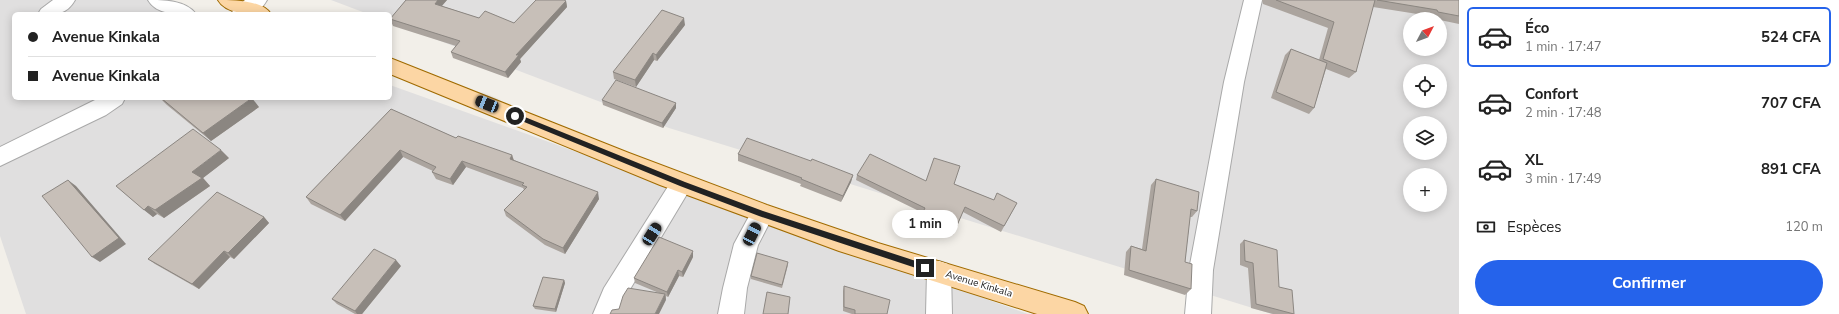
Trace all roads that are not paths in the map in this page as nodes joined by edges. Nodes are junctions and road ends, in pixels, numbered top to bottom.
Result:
1 (66, 0) edge
2 (157, 0) edge
3 (227, 0) edge
4 (1252, 0) edge
5 (252, 9) edge
6 (51, 12) edge
7 (182, 12) edge
8 (392, 67) edge
9 (112, 100) edge
10 (0, 157) edge
11 (682, 184) junction
12 (762, 214) junction
13 (939, 272) junction
14 (606, 314) edge
15 (731, 314) edge
16 (939, 314) edge
17 (1075, 314) edge
18 (1198, 314) edge

1 - 6 street
2 - 7 street
3 - 5 main road
4 - 18 street
8 - 11 main road, Avenue Kinkala
9 - 10 street
11 - 12 main road, Avenue Kinkala
11 - 14 street
12 - 13 main road, Avenue Kinkala
12 - 15 street
13 - 16 street
13 - 17 main road, Avenue Kinkala

